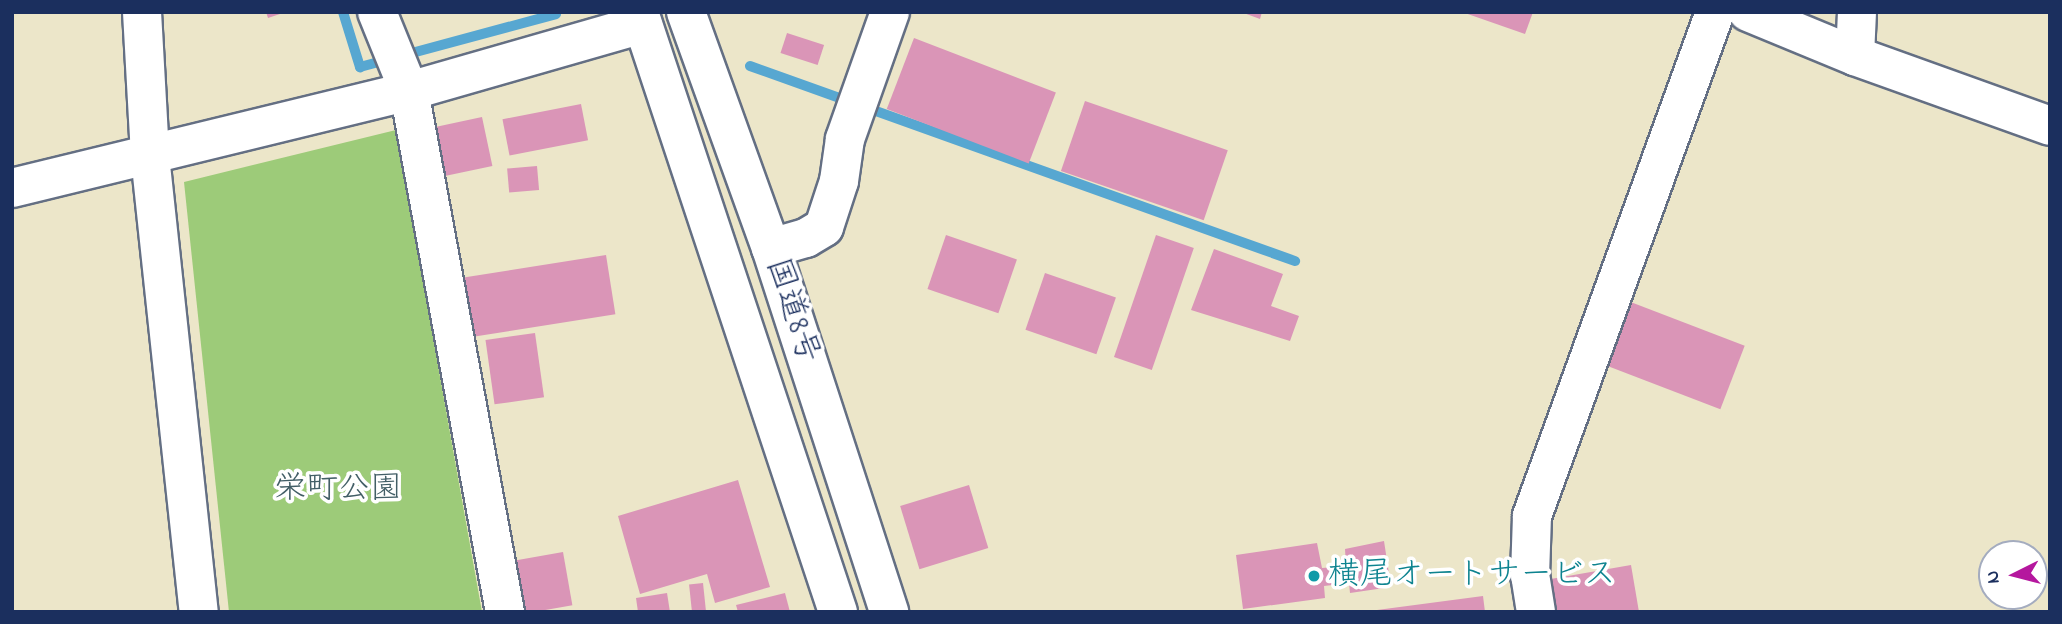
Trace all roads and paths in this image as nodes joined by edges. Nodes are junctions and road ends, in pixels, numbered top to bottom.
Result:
1 (142, 12) edge
2 (377, 12) edge
3 (686, 12) edge
4 (890, 12) edge
5 (1715, 12) edge
6 (1748, 12) edge
7 (1857, 12) edge
8 (641, 18) edge
9 (1855, 56) junction
10 (409, 91) junction
11 (2050, 126) edge
12 (150, 156) junction
13 (12, 188) edge
14 (771, 248) junction
15 (199, 612) edge
16 (505, 612) edge
17 (838, 612) edge
18 (889, 612) edge
19 (1536, 612) edge

1 - 12 main road
2 - 10 main road
3 - 14 main road, 国道8号
4 - 14 main road
5 - 19 main road
6 - 9 main road
7 - 9 main road
8 - 10 main road
8 - 17 main road, 国道8号
9 - 11 main road
10 - 12 main road
10 - 16 main road
12 - 13 main road
12 - 15 main road
14 - 18 main road, 国道8号

